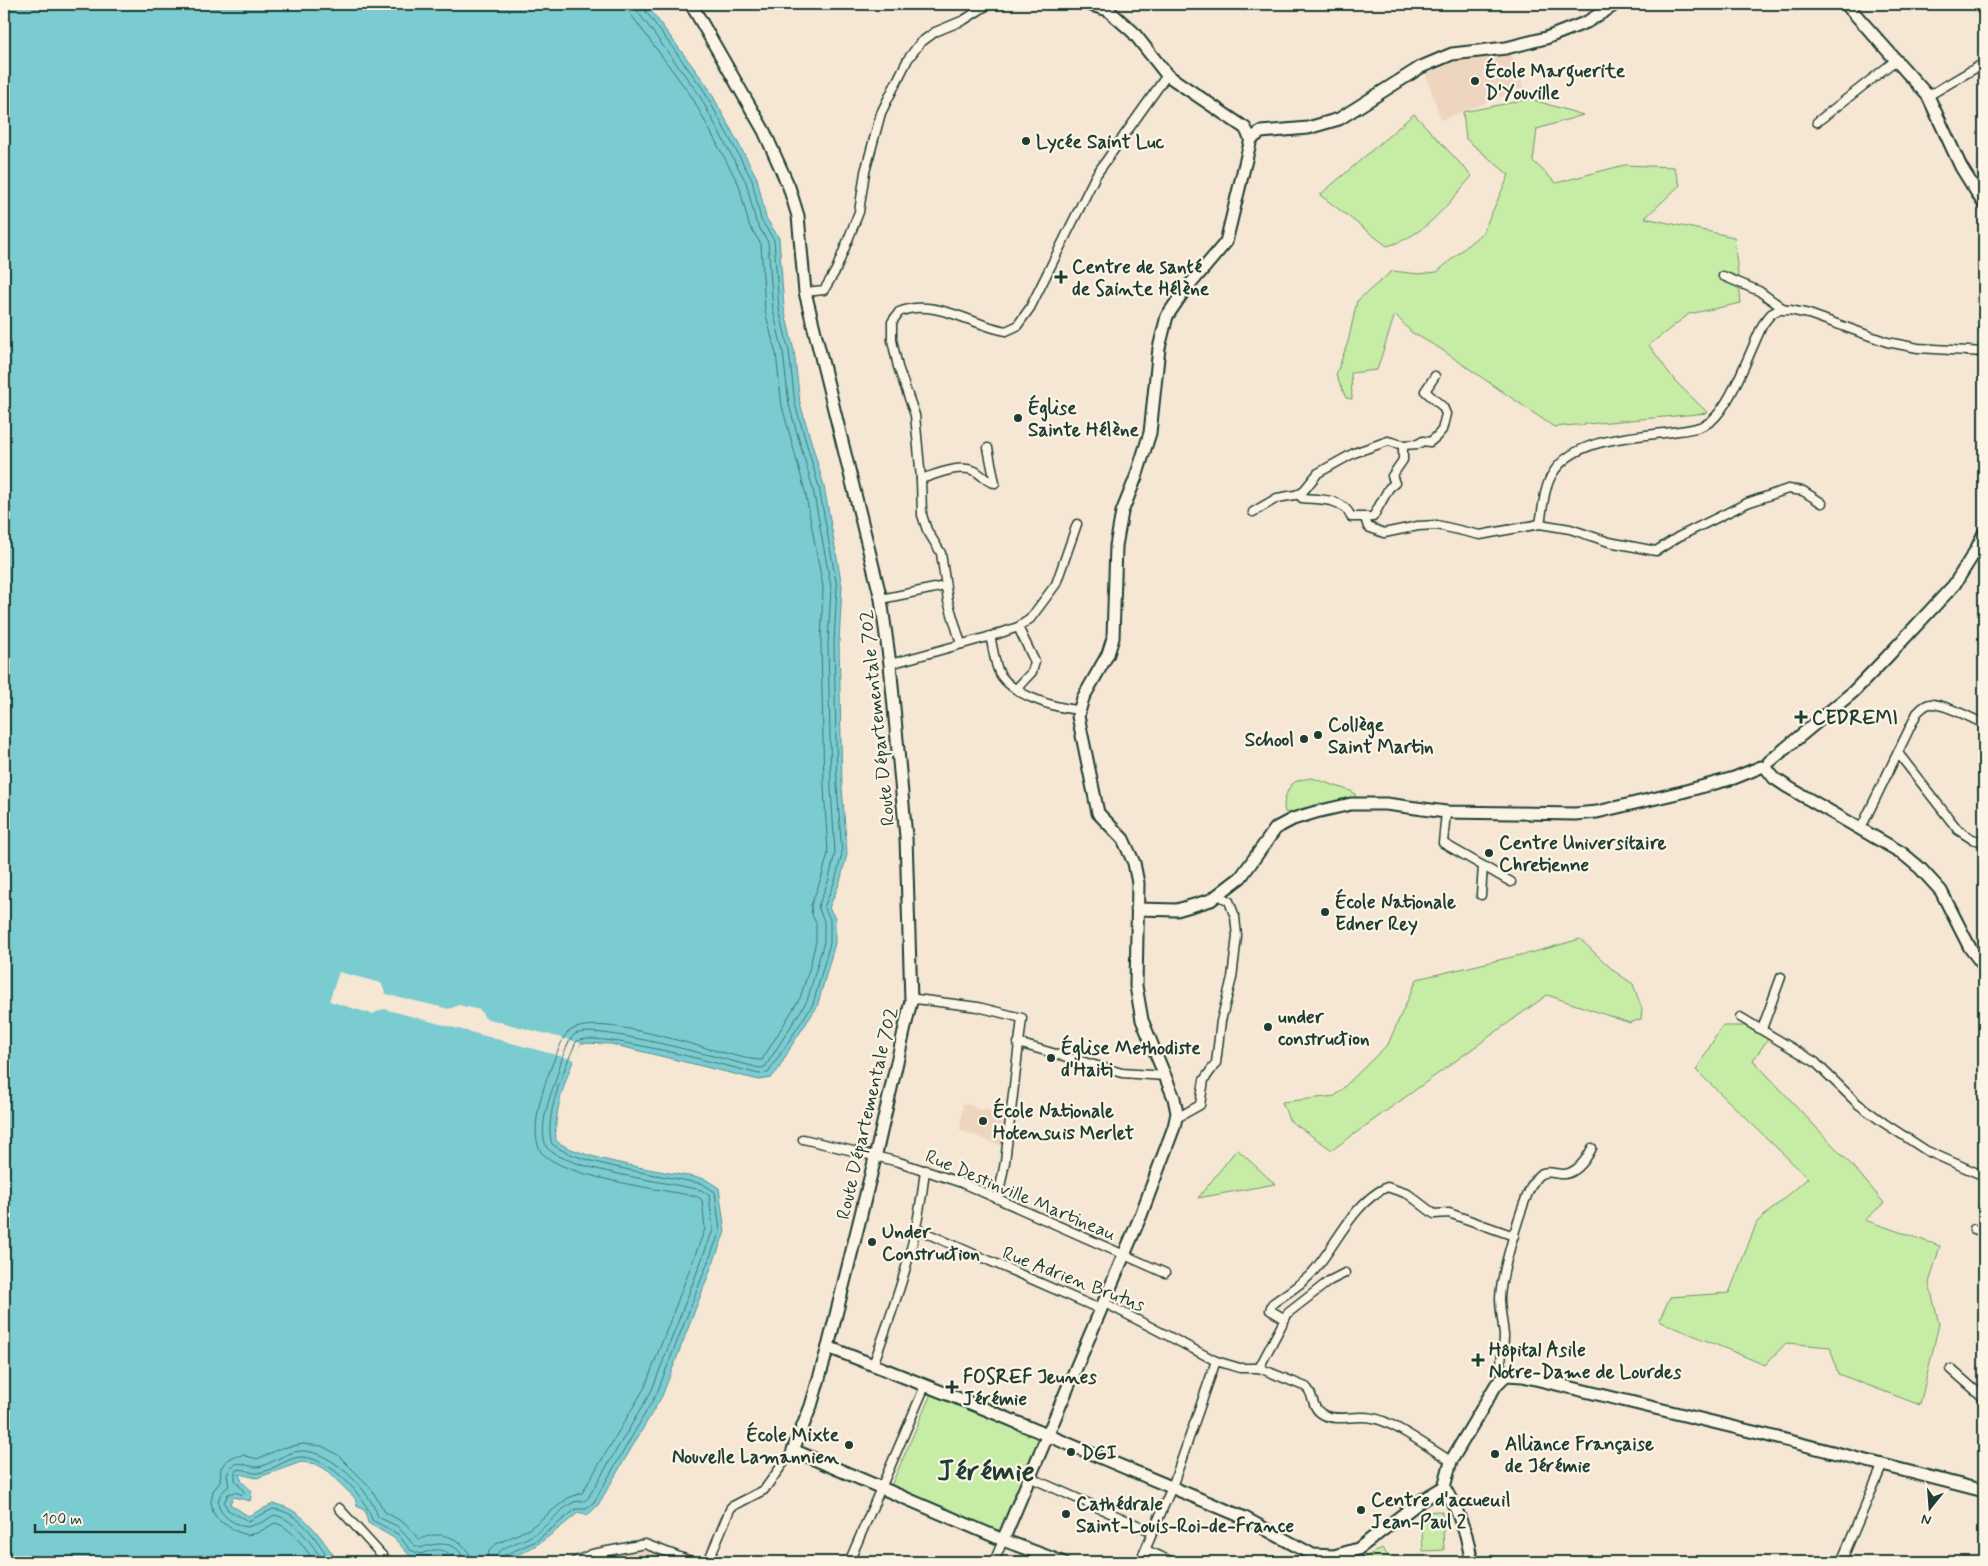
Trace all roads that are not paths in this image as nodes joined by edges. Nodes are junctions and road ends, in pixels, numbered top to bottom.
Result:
1 (690, 4) edge
2 (989, 4) edge
3 (1088, 4) edge
4 (1616, 4) edge
5 (1846, 4) edge
6 (1896, 60) junction
7 (1984, 63) edge
8 (1168, 75) junction
9 (1928, 96) junction
10 (1817, 122) dead end
11 (1251, 139) junction
12 (1984, 204) edge
13 (1723, 276) dead end
14 (805, 292) junction
15 (1784, 309) junction
16 (1984, 352) edge
17 (1436, 376) dead end
18 (1403, 445) junction
19 (988, 448) dead end
20 (921, 479) junction
21 (1298, 494) junction
22 (1822, 503) dead end
23 (1253, 512) dead end
24 (1365, 518) junction
25 (1077, 524) dead end
26 (1540, 524) junction
27 (1984, 533) edge
28 (946, 586) junction
29 (881, 599) junction
30 (1018, 627) junction
31 (990, 636) junction
32 (961, 644) junction
33 (890, 664) junction
34 (1016, 688) junction
35 (1079, 710) junction
36 (1984, 724) edge
37 (1898, 753) junction
38 (1766, 766) junction
39 (1446, 812) junction
40 (1861, 828) junction
41 (1984, 842) edge
42 (1483, 866) junction
43 (1511, 882) dead end
44 (1218, 895) junction
45 (1481, 895) dead end
46 (1137, 909) junction
47 (1984, 966) edge
48 (1781, 977) dead end
49 (911, 1001) junction
50 (1740, 1017) dead end
51 (1762, 1029) junction
52 (1018, 1043) junction
53 (1165, 1076) junction
54 (1175, 1119) junction
55 (803, 1139) dead end
56 (1592, 1148) dead end
57 (875, 1158) junction
58 (925, 1170) junction
59 (1984, 1176) edge
60 (998, 1198) junction
61 (917, 1229) junction
62 (1974, 1229) dead end
63 (1984, 1232) edge
64 (1514, 1236) junction
65 (1125, 1255) junction
66 (1345, 1272) dead end
67 (1165, 1273) dead end
68 (1105, 1303) junction
69 (1285, 1319) junction
70 (828, 1347) junction
71 (1216, 1361) junction
72 (873, 1366) junction
73 (1259, 1368) junction
74 (1951, 1369) dead end
75 (1503, 1377) junction
76 (925, 1386) junction
77 (1984, 1398) edge
78 (1047, 1434) junction
79 (793, 1450) junction
80 (1451, 1461) junction
81 (1883, 1464) junction
82 (1030, 1477) junction
83 (1444, 1486) junction
84 (881, 1487) junction
85 (1172, 1487) junction
86 (1984, 1491) edge
87 (339, 1508) dead end
88 (1153, 1532) junction
89 (1003, 1540) junction
90 (1146, 1550) junction
91 (388, 1562) edge
92 (574, 1562) edge
93 (693, 1562) edge
94 (708, 1562) edge
95 (849, 1562) edge
96 (994, 1562) edge
97 (1062, 1562) edge
98 (1140, 1562) edge
99 (1173, 1562) edge
100 (1472, 1562) edge
101 (1841, 1562) edge

1 - 14 street, Route Départementale 702
2 - 14 street
3 - 8 street
4 - 11 street
5 - 6 street
6 - 9 street
6 - 10 street
7 - 9 street
8 - 11 street
8 - 20 street
9 - 12 street
11 - 35 street
13 - 15 street
14 - 29 street, Route Départementale 702
15 - 16 street
15 - 26 street
17 - 18 street
18 - 21 street
18 - 24 street
19 - 20 street
20 - 28 street
21 - 23 street
21 - 24 street
22 - 26 street
24 - 26 street
25 - 30 street
27 - 38 street
28 - 29 street
28 - 32 street
29 - 33 street, Route Départementale 702
30 - 31 street
30 - 34 street
31 - 32 street
31 - 34 street
32 - 33 street
33 - 49 street, Route Départementale 702
34 - 35 street
35 - 46 street
36 - 37 street
37 - 40 street
37 - 41 street
38 - 39 street
38 - 40 street
39 - 42 street
39 - 44 street
40 - 47 street
42 - 43 street
42 - 45 street
44 - 46 street
44 - 54 street
46 - 53 street
48 - 51 street
49 - 52 street
49 - 57 street, Route Départementale 702
50 - 51 street
51 - 59 street
52 - 53 street
52 - 60 street
53 - 54 street
54 - 65 street
55 - 57 street, Rue Destinville Martineau
56 - 64 street
57 - 58 street, Rue Destinville Martineau
57 - 70 street, Route Départementale 702
58 - 60 street, Rue Destinville Martineau
58 - 61 street
60 - 65 street, Rue Destinville Martineau
61 - 68 street, Rue Adrien Brutus
61 - 72 street
62 - 63 street
64 - 69 street
64 - 75 street
65 - 67 street, Rue Destinville Martineau
65 - 68 street
66 - 69 street
68 - 71 street, Rue Adrien Brutus
68 - 78 street
69 - 73 street
70 - 72 street
70 - 79 street, Route Départementale 702
71 - 73 street, Rue Adrien Brutus
71 - 85 street
72 - 76 street
73 - 80 street, Rue Adrien Brutus
74 - 77 street
75 - 80 street
75 - 81 street
76 - 78 street
76 - 84 street
78 - 82 street
78 - 85 street
79 - 84 street
79 - 94 street
80 - 83 street
81 - 86 street
81 - 101 street
82 - 88 street
82 - 89 street
83 - 85 street
83 - 100 street
84 - 89 street
84 - 95 street
85 - 88 street
87 - 91 street
88 - 90 street
89 - 96 street
89 - 97 street
90 - 98 street
90 - 99 street
92 - 93 street

